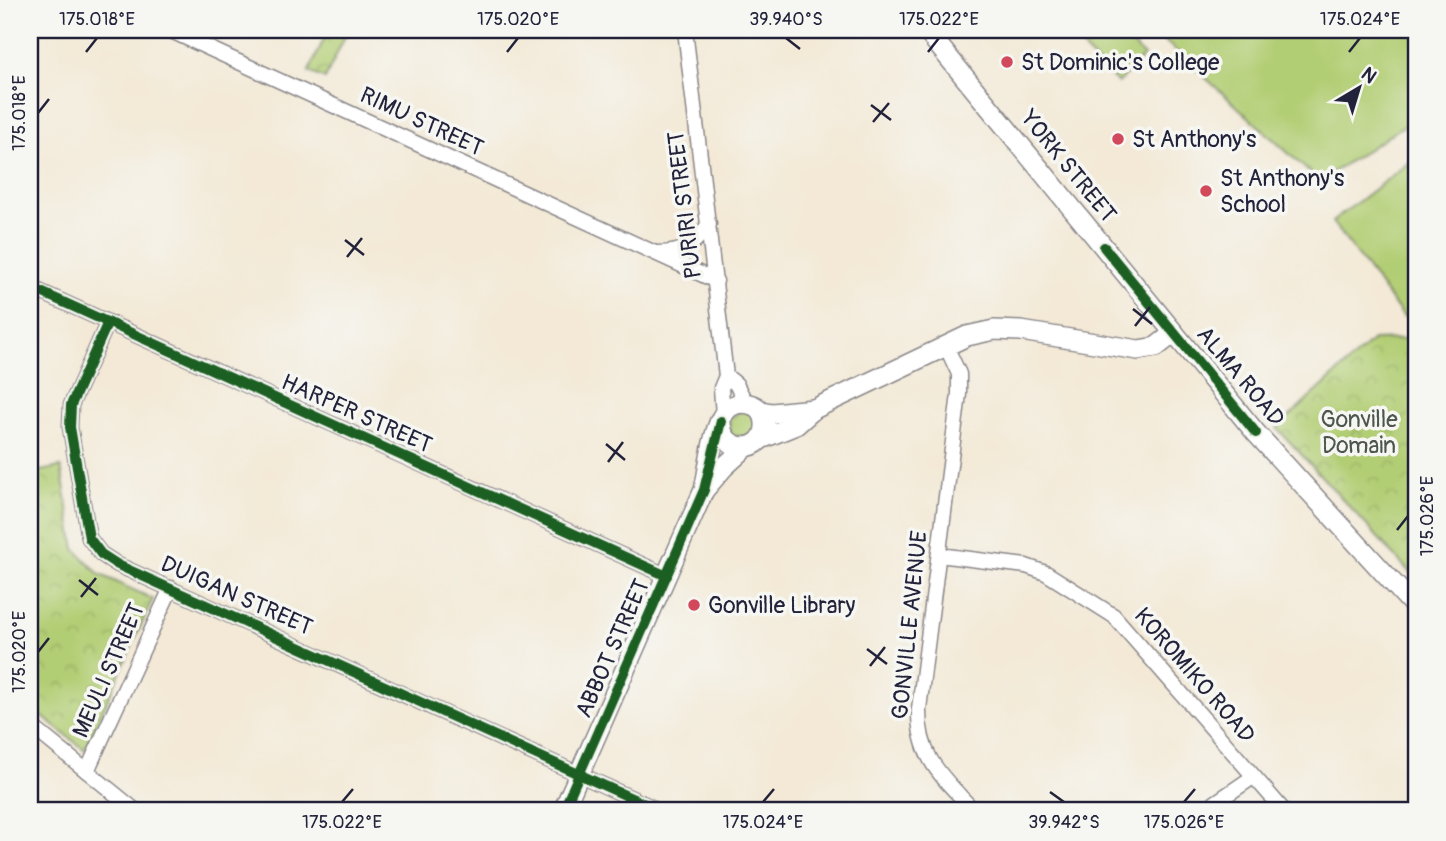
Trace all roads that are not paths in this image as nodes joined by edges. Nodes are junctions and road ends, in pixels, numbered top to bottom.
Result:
1 (169, 30) edge
2 (685, 30) edge
3 (926, 30) edge
4 (709, 224) junction
5 (656, 253) junction
6 (716, 281) junction
7 (30, 287) edge
8 (108, 323) junction
9 (1174, 333) junction
10 (946, 346) junction
11 (726, 376) junction
12 (754, 407) junction
13 (814, 410) junction
14 (722, 418) junction
15 (754, 443) junction
16 (704, 490) junction
17 (939, 555) junction
18 (667, 576) junction
19 (171, 588) junction
20 (1416, 608) edge
21 (30, 725) edge
22 (88, 771) junction
23 (579, 774) junction
24 (1253, 777) junction
25 (136, 811) edge
26 (563, 811) edge
27 (656, 811) edge
28 (974, 811) edge
29 (1203, 811) edge
30 (1284, 811) edge

1 - 5 street, RIMU STREET
2 - 4 street, PURIRI STREET
3 - 9 street, YORK STREET
4 - 5 street
4 - 6 street, PURIRI STREET
5 - 6 street, RIMU STREET
6 - 11 street, PURIRI STREET
7 - 8 street, HARPER STREET
8 - 18 street, HARPER STREET
8 - 19 street, DUIGAN STREET
9 - 10 street, ALMA ROAD
9 - 20 street, ALMA ROAD
10 - 13 street, ALMA ROAD
10 - 17 street, GONVILLE AVENUE
11 - 12 street
11 - 14 street, PURIRI STREET
12 - 13 street, ALMA ROAD
12 - 14 street
12 - 15 street
13 - 15 street, ALMA ROAD
14 - 15 street
14 - 16 street, ABBOT STREET
15 - 16 street, ABBOT STREET
16 - 18 street, ABBOT STREET
17 - 24 street, KOROMIKO ROAD
17 - 28 street, GONVILLE AVENUE
18 - 23 street, ABBOT STREET
19 - 22 street, MEULI STREET
19 - 23 street, DUIGAN STREET
21 - 22 street
22 - 25 street
23 - 26 street, ABBOT STREET
23 - 27 street, DUIGAN STREET
24 - 29 street
24 - 30 street, KOROMIKO ROAD

